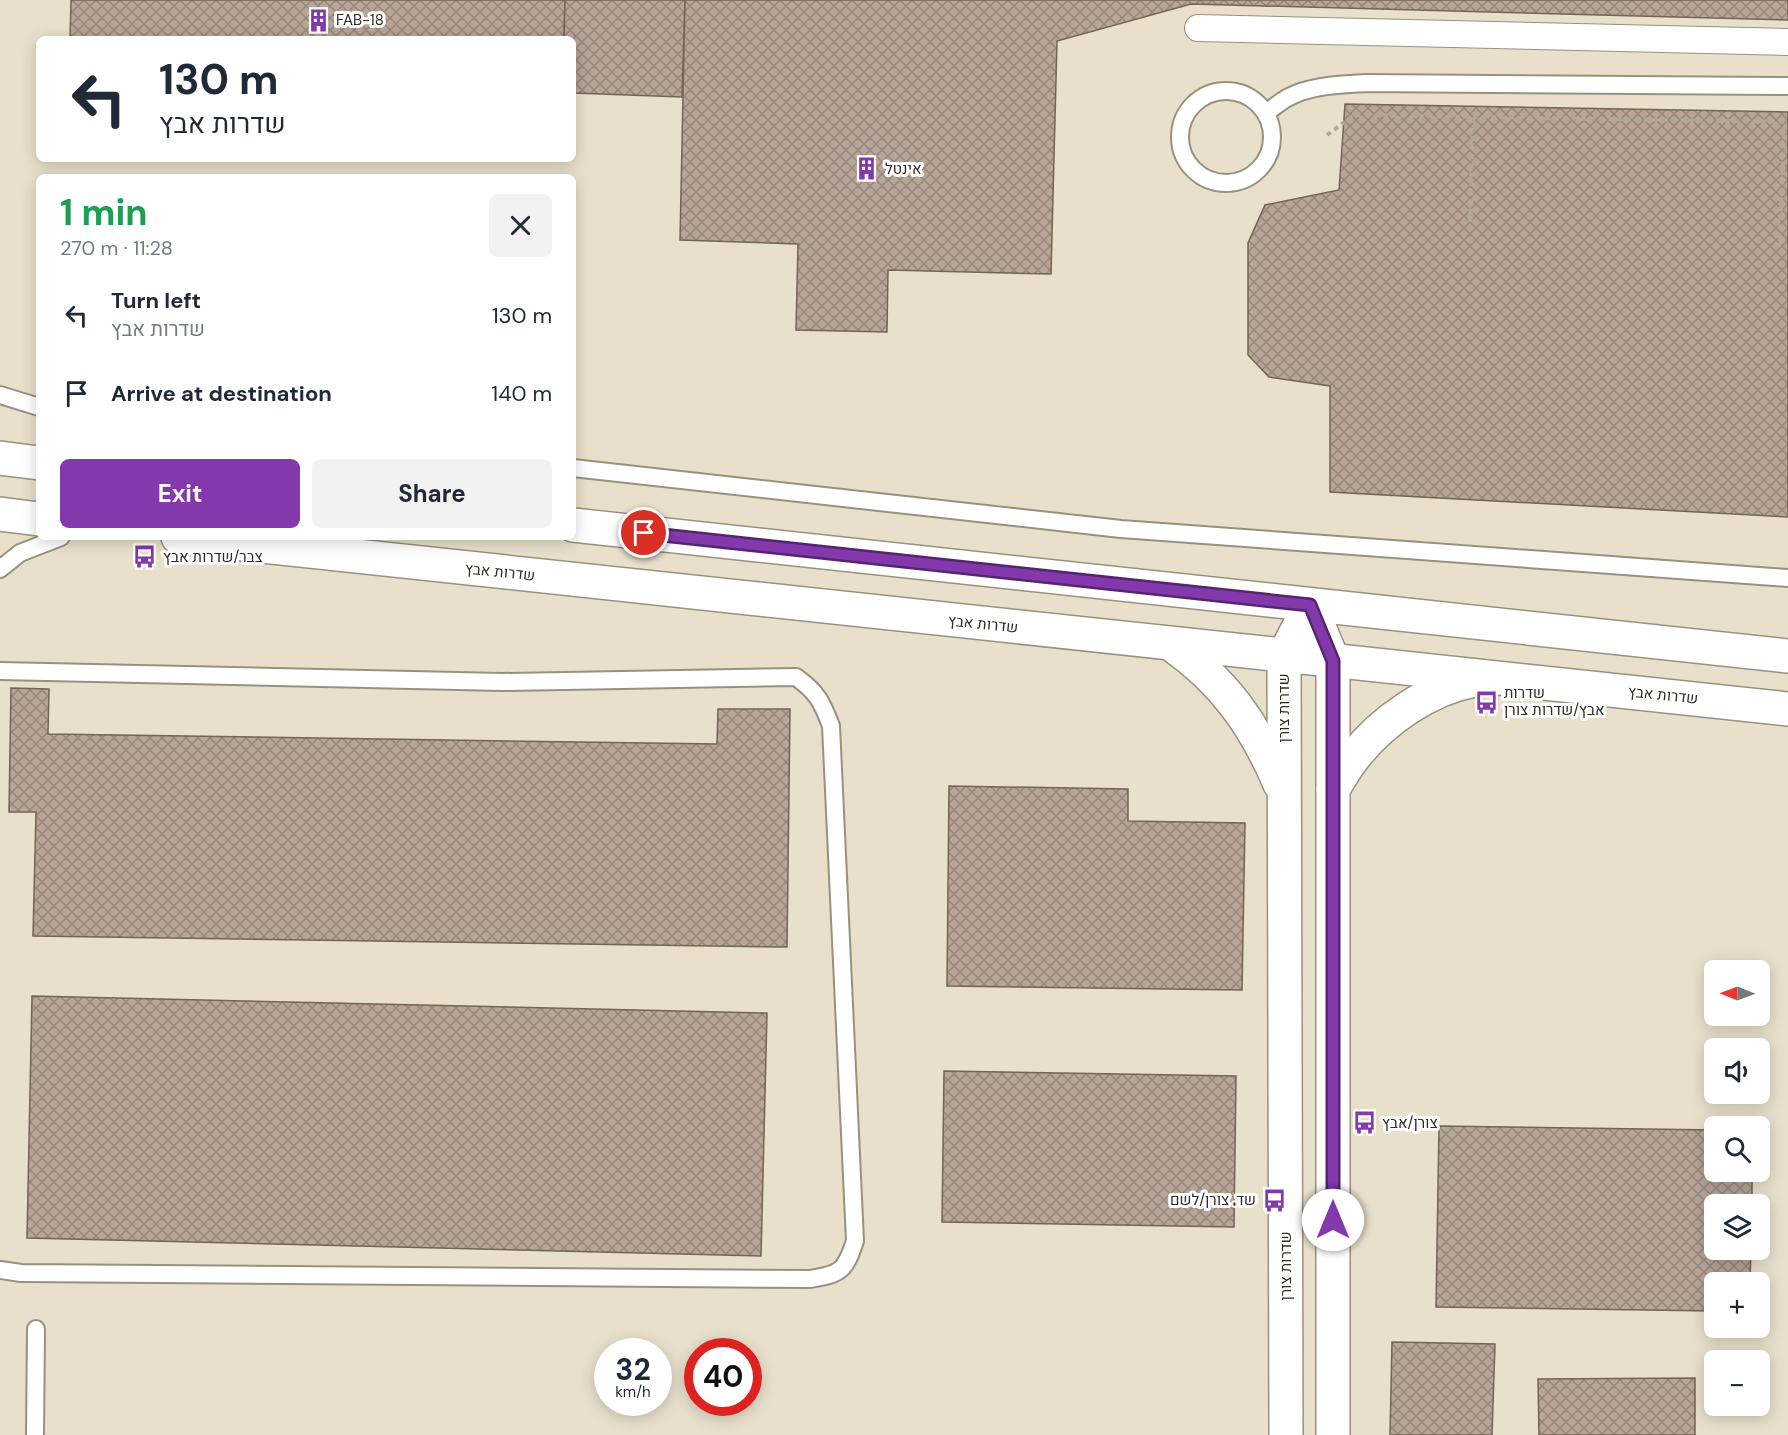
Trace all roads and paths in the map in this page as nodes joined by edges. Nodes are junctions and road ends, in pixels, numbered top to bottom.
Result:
1 (1198, 28) dead end
2 (1788, 42) edge
3 (1788, 86) edge
4 (1266, 113) junction
5 (1473, 117) junction
6 (1787, 122) edge
7 (1328, 135) dead end
8 (1470, 231) dead end
9 (1779, 247) dead end
10 (0, 395) edge
11 (36, 406) edge
12 (0, 458) edge
13 (36, 463) edge
14 (576, 468) edge
15 (0, 514) edge
16 (36, 519) edge
17 (576, 525) edge
18 (53, 540) edge
19 (206, 540) edge
20 (0, 569) edge
21 (1788, 578) edge
22 (1310, 605) junction
23 (1171, 644) junction
24 (1284, 656) junction
25 (1788, 656) edge
26 (1333, 661) junction
27 (0, 671) edge
28 (1490, 677) junction
29 (1788, 709) edge
30 (1333, 789) junction
31 (1284, 794) junction
32 (0, 1270) edge
33 (36, 1329) dead end
34 (35, 1435) edge
35 (1286, 1435) edge
36 (1333, 1435) edge

1 - 2 street
3 - 4 lane
4 - 4 lane
5 - 6 path
5 - 7 path
5 - 8 path
6 - 9 path
10 - 11 lane
12 - 13 street
14 - 21 lane
15 - 16 street
17 - 22 street
18 - 20 lane
19 - 23 street, שדרות אבץ
22 - 24 street, שדרות צורן
22 - 25 street
22 - 26 street
23 - 24 street, שדרות אבץ
23 - 31 street
24 - 26 street, שדרות אבץ
24 - 31 street, שדרות צורן
26 - 28 street, שדרות אבץ
26 - 30 street
27 - 32 lane
28 - 29 street, שדרות אבץ
28 - 30 street
30 - 36 street
31 - 35 street, שדרות צורן
33 - 34 lane

